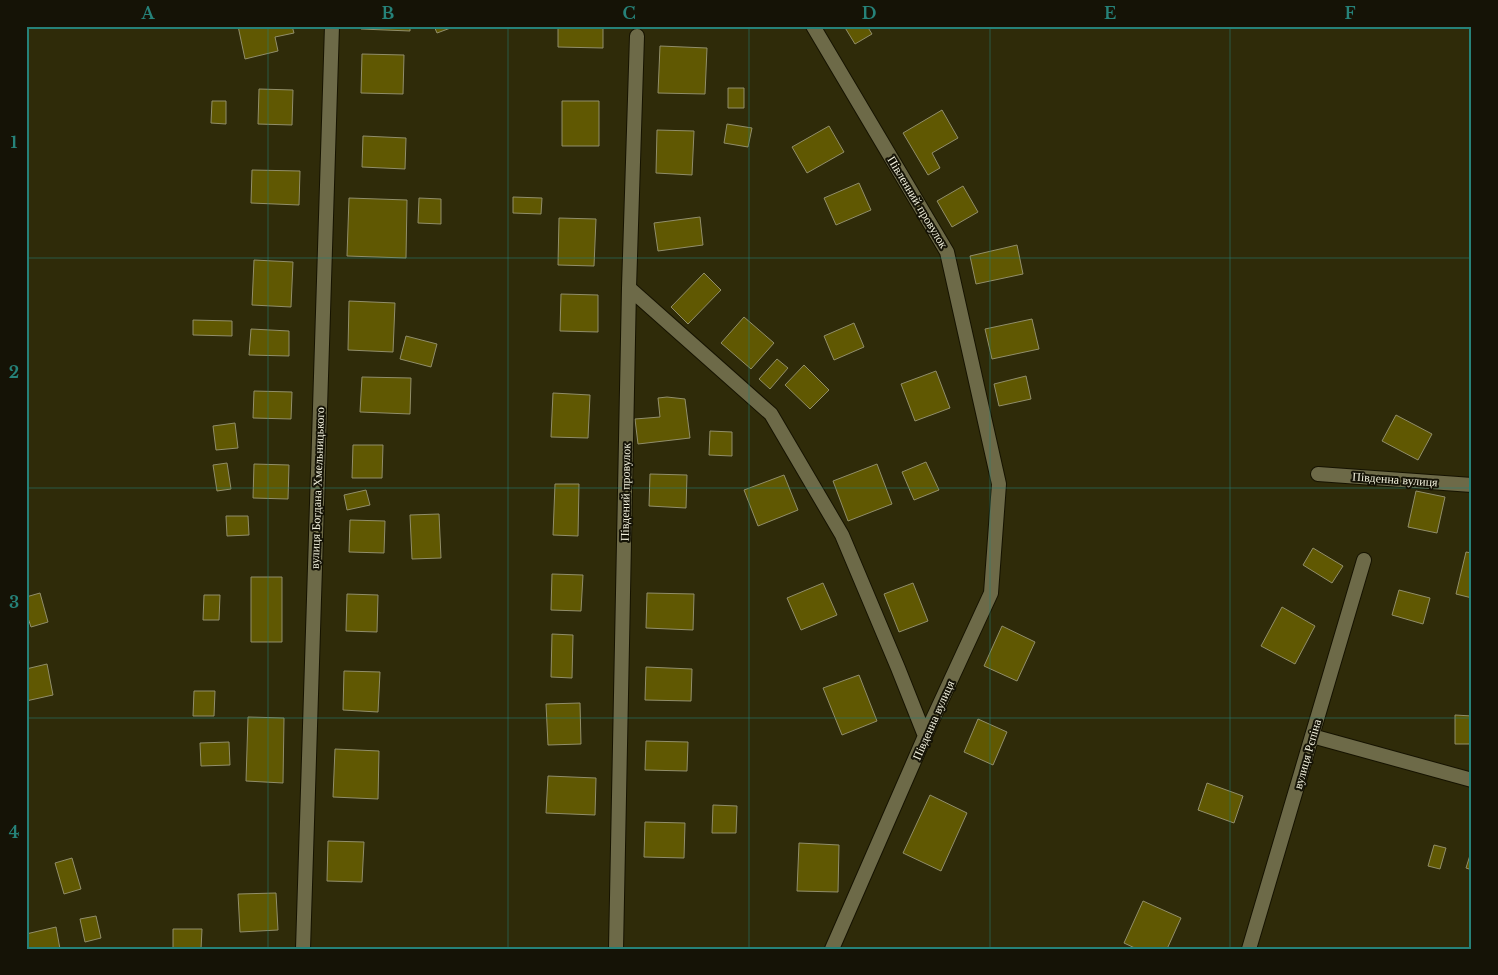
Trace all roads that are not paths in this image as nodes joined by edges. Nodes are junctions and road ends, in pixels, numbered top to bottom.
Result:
1 (332, 26) edge
2 (813, 26) edge
3 (637, 36) dead end
4 (629, 288) junction
5 (1318, 474) dead end
6 (999, 484) joint
7 (1472, 485) edge
8 (1364, 560) dead end
9 (925, 736) junction
10 (1312, 736) junction
11 (1472, 780) edge
12 (303, 949) edge
13 (616, 949) edge
14 (832, 949) edge
15 (1249, 949) edge

1 - 12 street, вулиця Богдана Хмельницького
2 - 6 street, Півленний провулок
3 - 4 street, Південий провулок
4 - 9 street
4 - 13 street, Південий провулок
5 - 7 street, Південна вулиця
6 - 9 street, Південна вулиця
8 - 10 street, вулиця Рєпіна
9 - 14 street, Південна вулиця
10 - 11 street
10 - 15 street, вулиця Рєпіна

